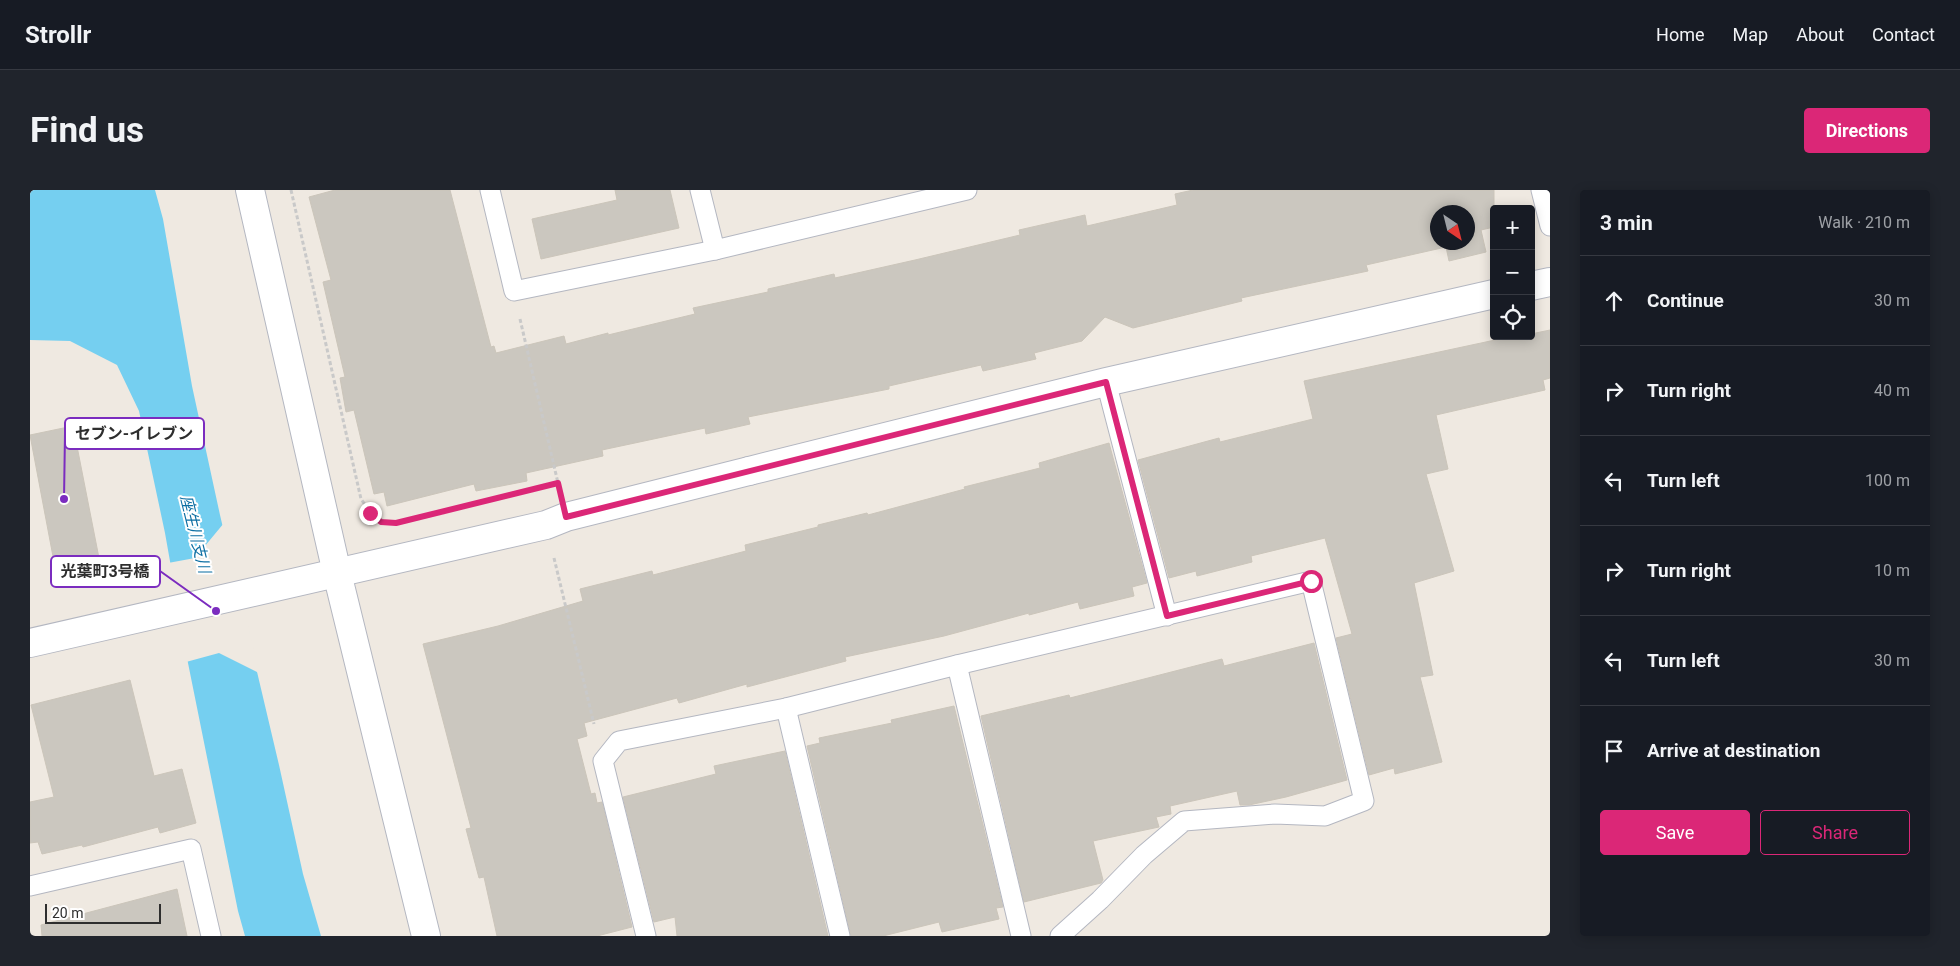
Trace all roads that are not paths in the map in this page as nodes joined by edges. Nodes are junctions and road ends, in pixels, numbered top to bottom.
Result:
1 (250, 190) edge
2 (490, 190) edge
3 (700, 190) edge
4 (967, 190) edge
5 (1541, 190) edge
6 (910, 197) edge
7 (1550, 226) edge
8 (715, 250) junction
9 (1550, 282) edge
10 (1535, 285) edge
11 (1490, 295) edge
12 (1106, 382) junction
13 (337, 573) junction
14 (1167, 616) junction
15 (30, 643) edge
16 (957, 664) junction
17 (786, 708) junction
18 (30, 886) edge
19 (211, 936) edge
20 (426, 936) edge
21 (646, 936) edge
22 (840, 936) edge
23 (1021, 936) edge
24 (1060, 936) edge

1 - 13 street
2 - 8 lane
3 - 8 lane
4 - 6 lane
5 - 7 lane
6 - 8 lane
9 - 10 street
11 - 12 street
12 - 13 street
12 - 14 lane
13 - 15 street
13 - 20 street
14 - 16 lane
14 - 24 lane
16 - 17 lane
16 - 23 lane
17 - 21 lane
17 - 22 lane
18 - 19 lane

